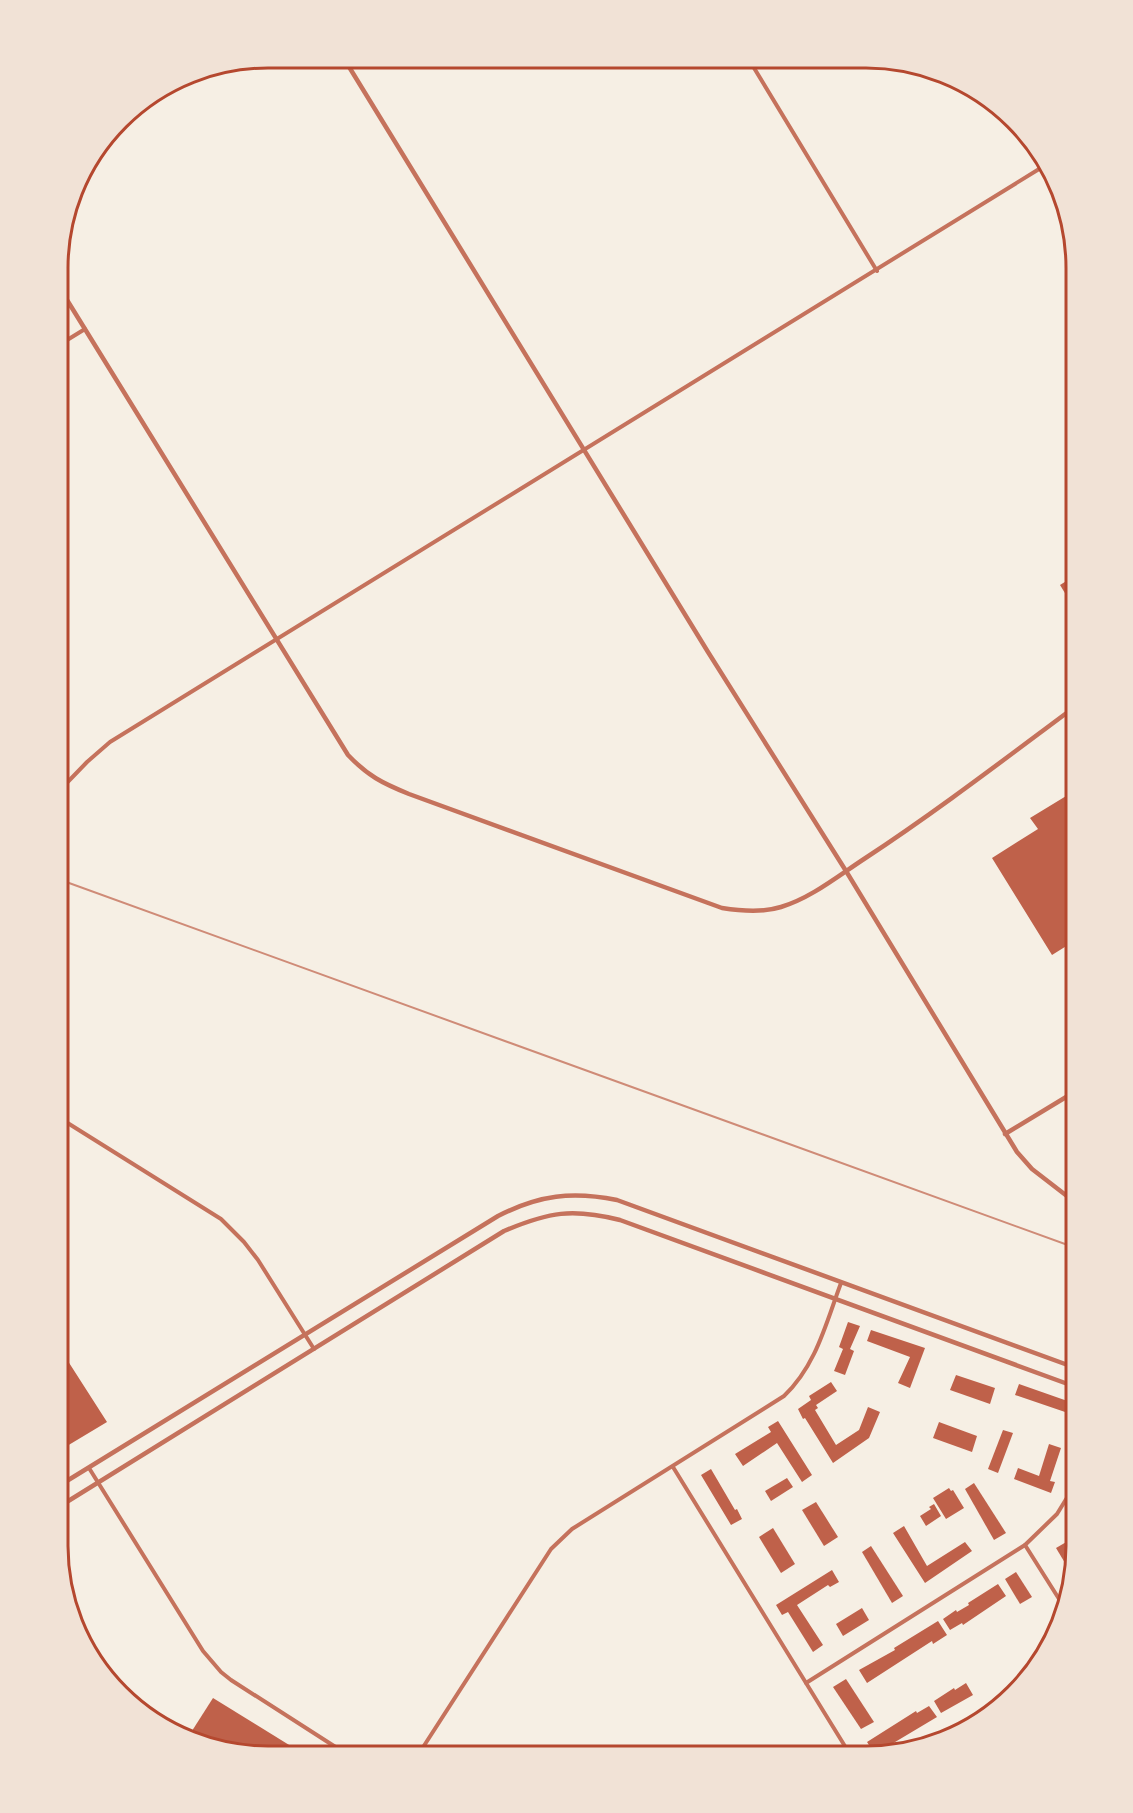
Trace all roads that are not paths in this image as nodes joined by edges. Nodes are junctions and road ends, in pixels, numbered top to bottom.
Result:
1 (350, 68) edge
2 (754, 68) edge
3 (1040, 169) edge
4 (877, 271) junction
5 (68, 302) edge
6 (85, 329) junction
7 (68, 339) edge
8 (585, 450) junction
9 (276, 640) junction
10 (1066, 714) edge
11 (68, 782) edge
12 (846, 871) junction
13 (1065, 1097) edge
14 (68, 1123) edge
15 (1005, 1134) junction
16 (1065, 1195) edge
17 (841, 1283) junction
18 (835, 1299) junction
19 (306, 1335) junction
20 (314, 1349) junction
21 (1065, 1364) edge
22 (1065, 1383) edge
23 (89, 1467) junction
24 (673, 1467) junction
25 (68, 1479) edge
26 (98, 1482) junction
27 (68, 1501) edge
28 (1065, 1501) edge
29 (1025, 1545) junction
30 (1058, 1598) edge
31 (806, 1683) junction
32 (334, 1746) edge
33 (424, 1746) edge
34 (845, 1746) edge

1 - 8 street
2 - 4 street
3 - 4 street
4 - 8 street
5 - 6 street
6 - 7 street
6 - 9 street
8 - 9 street
8 - 12 street
9 - 11 street
9 - 12 street
10 - 12 street
12 - 15 street
13 - 15 street
14 - 19 street
15 - 16 street
17 - 18 street
17 - 19 street
17 - 21 street
18 - 20 street
18 - 22 street
18 - 24 street
19 - 20 street
19 - 23 street
20 - 26 street
23 - 25 street
23 - 26 street
24 - 31 street
24 - 33 street
26 - 27 street
26 - 32 street
28 - 29 street
29 - 30 street
29 - 31 street
31 - 34 street

